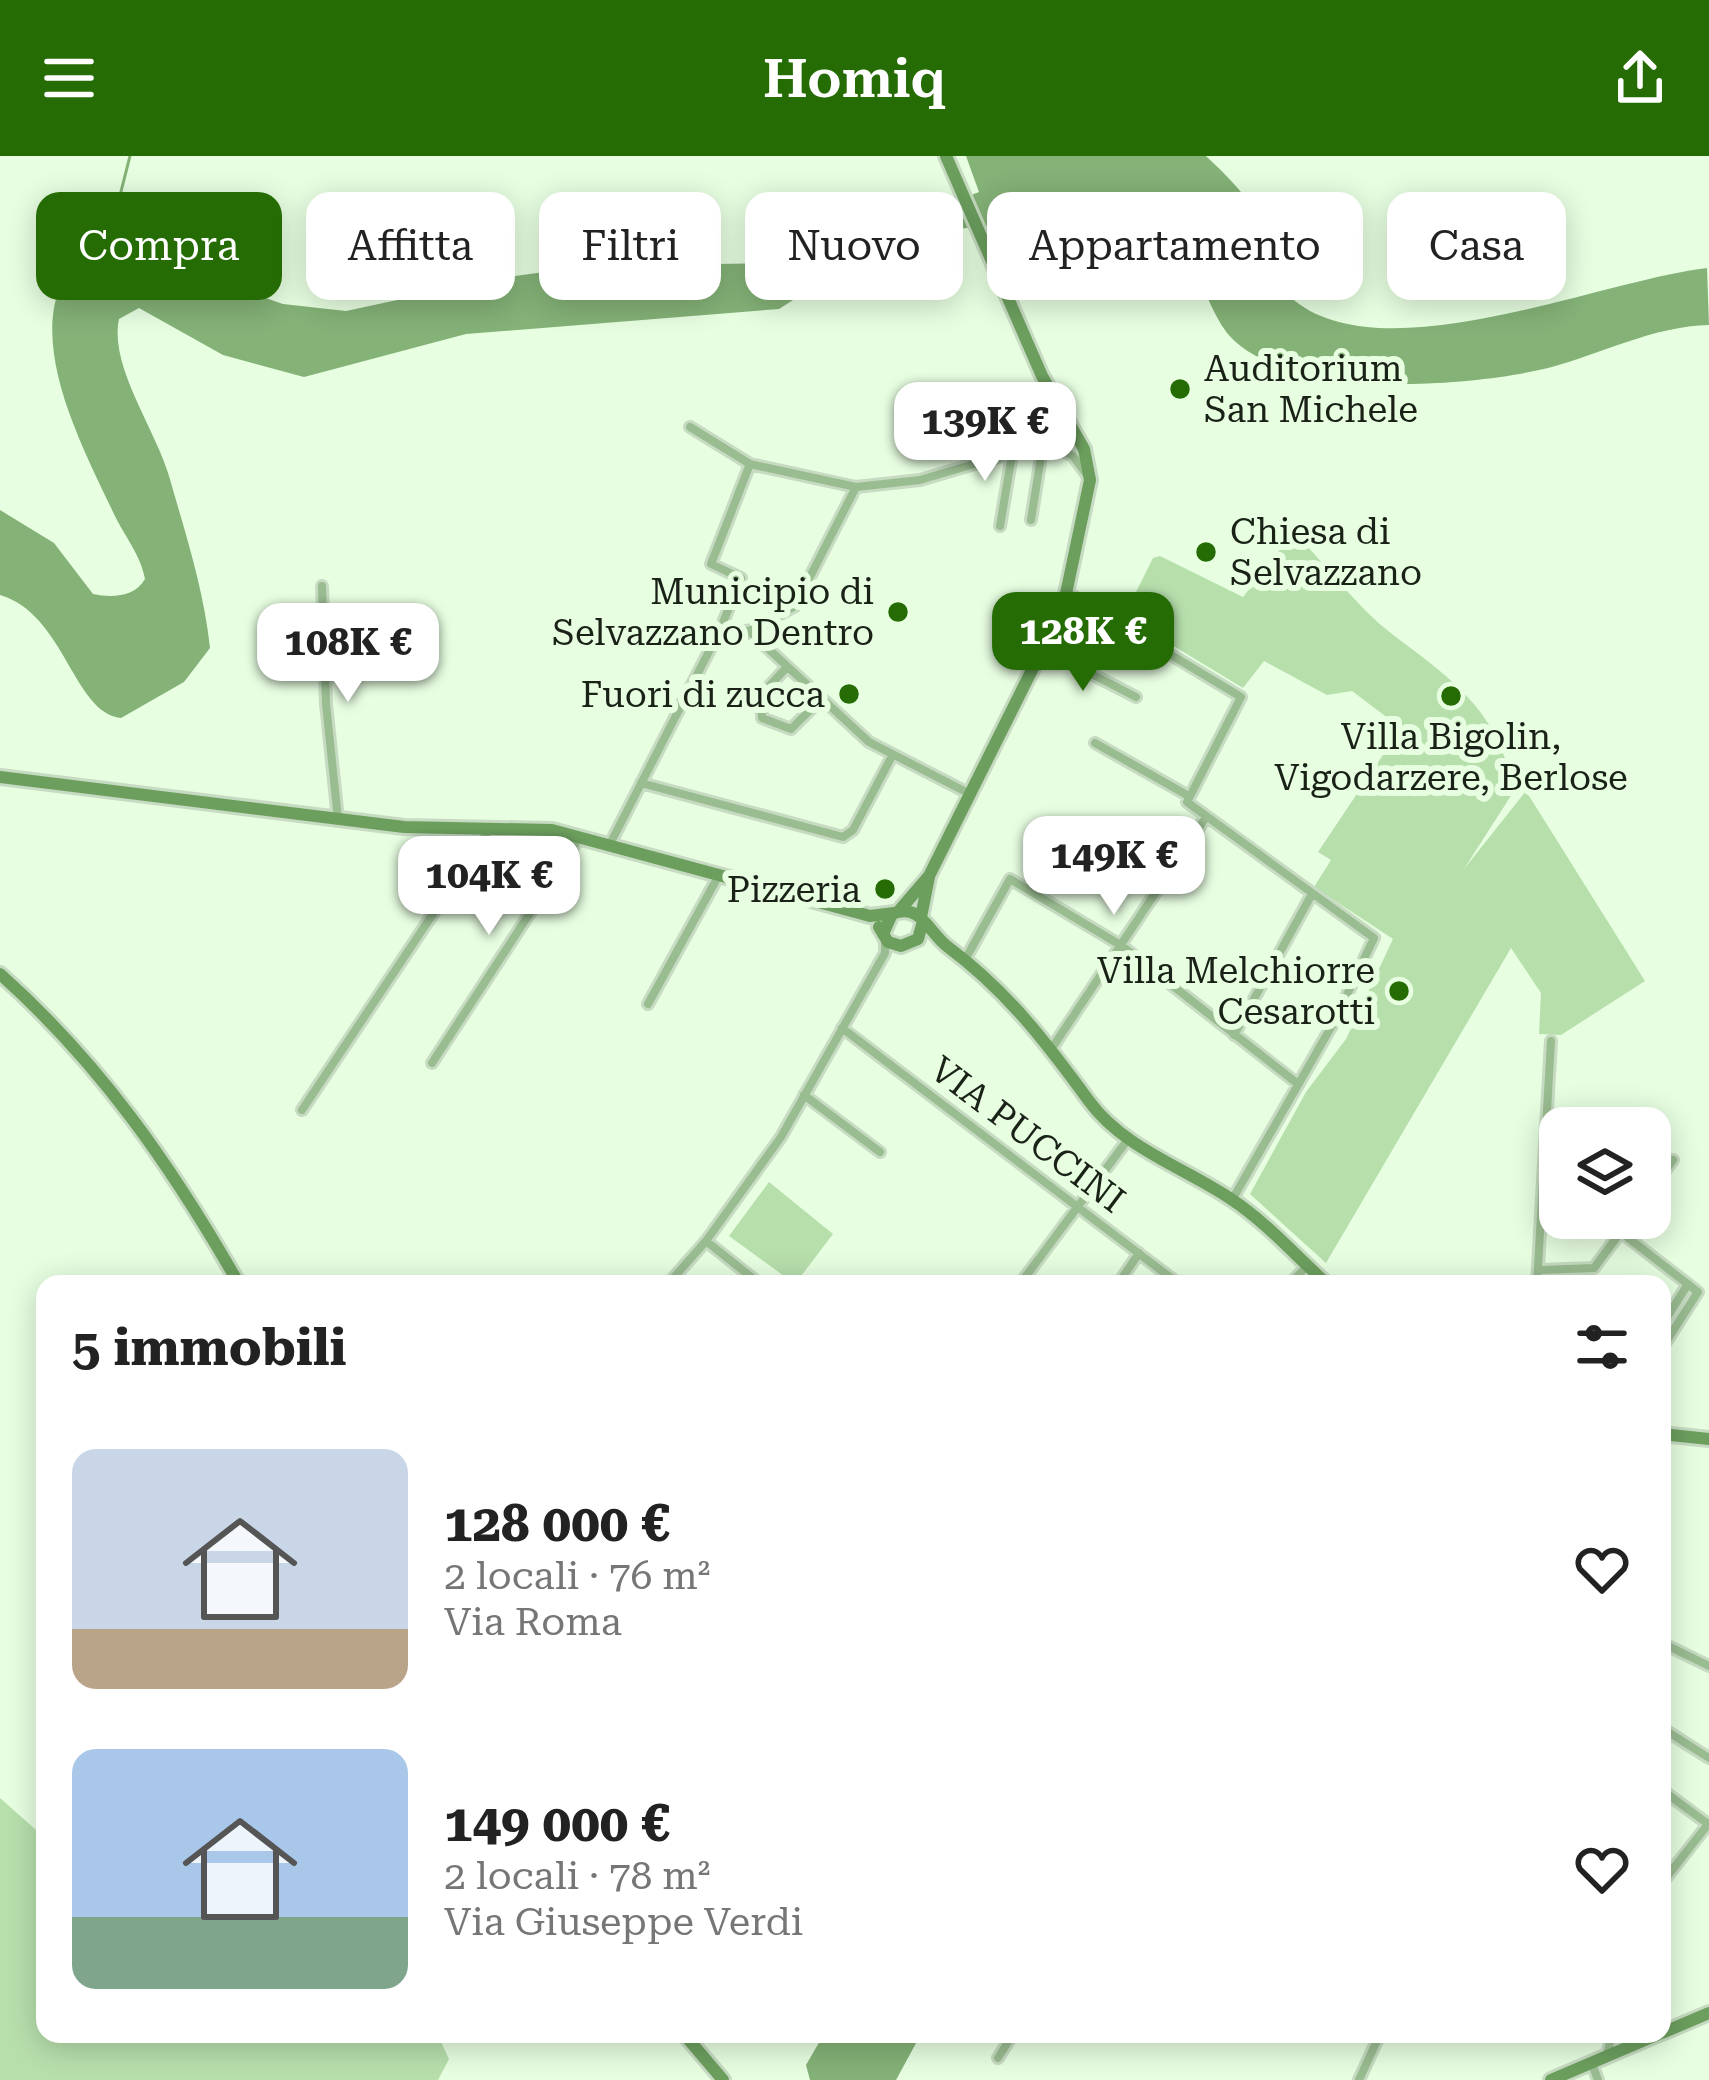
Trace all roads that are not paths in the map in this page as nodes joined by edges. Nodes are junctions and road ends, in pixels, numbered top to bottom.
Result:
1 (946, 156) edge
2 (690, 427) dead end
3 (1076, 434) junction
4 (1045, 443) junction
5 (1013, 449) junction
6 (1062, 449) junction
7 (1084, 449) junction
8 (750, 464) junction
9 (1090, 480) junction
10 (856, 487) junction
11 (1030, 520) dead end
12 (1000, 526) dead end
13 (322, 586) dead end
14 (1068, 593) junction
15 (720, 630) junction
16 (749, 631) junction
17 (1043, 649) junction
18 (787, 667) junction
19 (1136, 697) dead end
20 (822, 698) junction
21 (1095, 743) dead end
22 (892, 756) junction
23 (0, 777) edge
24 (641, 783) junction
25 (970, 794) junction
26 (1187, 796) junction
27 (1206, 817) junction
28 (338, 820) junction
29 (491, 826) junction
30 (580, 836) junction
31 (610, 844) junction
32 (720, 874) junction
33 (929, 876) junction
34 (1312, 894) junction
35 (896, 912) junction
36 (871, 916) junction
37 (922, 919) junction
38 (914, 941) junction
39 (887, 943) junction
40 (1122, 946) junction
41 (948, 947) junction
42 (966, 958) junction
43 (0, 974) edge
44 (648, 1004) dead end
45 (842, 1028) junction
46 (1234, 1035) junction
47 (1551, 1041) dead end
48 (1052, 1048) junction
49 (432, 1063) dead end
50 (1298, 1084) junction
51 (804, 1095) junction
52 (302, 1110) dead end
53 (1129, 1138) junction
54 (880, 1152) dead end
55 (1673, 1160) dead end
56 (1671, 1163) edge
57 (1232, 1200) junction
58 (1079, 1206) junction
59 (1615, 1239) edge
60 (1630, 1239) edge
61 (706, 1241) junction
62 (1139, 1253) junction
63 (1307, 1266) junction
64 (1540, 1270) junction
65 (234, 1275) edge
66 (676, 1275) edge
67 (749, 1275) edge
68 (1028, 1275) edge
69 (1124, 1275) edge
70 (1167, 1275) edge
71 (1298, 1275) edge
72 (1317, 1275) edge
73 (1539, 1275) edge
74 (1688, 1284) junction
75 (1671, 1310) edge
76 (1671, 1334) edge
77 (1671, 1435) edge
78 (1709, 1439) edge
79 (1671, 1647) edge
80 (1709, 1666) edge
81 (1671, 1734) edge
82 (1709, 1759) edge
83 (1671, 1796) edge
84 (1709, 1823) edge
85 (1671, 1872) edge
86 (1709, 2013) edge
87 (1671, 2029) edge
88 (692, 2043) edge
89 (1007, 2043) edge
90 (1376, 2043) edge
91 (1610, 2043) edge
92 (1636, 2044) edge
93 (1606, 2056) junction
94 (998, 2058) dead end
95 (1592, 2062) junction
96 (723, 2080) edge
97 (1359, 2080) edge
98 (1551, 2080) edge
99 (1598, 2080) edge

1 - 3 street
2 - 8 street
3 - 4 street
3 - 7 street
4 - 5 street
4 - 6 street
4 - 11 street
5 - 10 street
5 - 12 street
6 - 7 street
6 - 9 street
7 - 9 street
8 - 10 street
8 - 15 street
9 - 14 street
10 - 16 street
13 - 28 street
14 - 17 street
14 - 26 street
15 - 16 street
15 - 24 street
16 - 18 street
17 - 19 street
17 - 25 street
18 - 20 street
18 - 20 street
20 - 22 street
21 - 26 street
22 - 24 street
22 - 25 street
23 - 28 street
24 - 31 street
25 - 33 street
26 - 27 street
27 - 34 street
27 - 40 street
28 - 29 street
29 - 30 street
29 - 52 street
30 - 31 street
30 - 49 street
31 - 32 street
32 - 36 street
32 - 44 street
33 - 35 street
33 - 37 street
34 - 46 street
34 - 50 street
35 - 36 street
35 - 37 street
35 - 39 street
36 - 39 street
37 - 38 street
37 - 41 street
38 - 39 street
38 - 41 street
39 - 45 street
40 - 42 street
40 - 46 street
40 - 48 street
41 - 42 street
42 - 48 street
43 - 65 street
45 - 51 street
45 - 58 street, VIA PUCCINI
46 - 50 street
47 - 64 street
48 - 53 street
50 - 57 street
51 - 54 street
51 - 61 street
53 - 57 street
53 - 58 street
55 - 56 street
57 - 63 street
58 - 62 street, VIA PUCCINI
58 - 68 street
59 - 64 street
60 - 74 street
61 - 66 street
61 - 67 street
62 - 69 street
62 - 70 street, VIA PUCCINI
63 - 71 street
63 - 72 street
64 - 73 street
74 - 75 street
74 - 76 street
77 - 78 street
79 - 80 street
81 - 82 street
83 - 84 street
84 - 85 street
86 - 87 street
88 - 96 street
89 - 94 street
90 - 97 street
91 - 93 street
92 - 93 street
93 - 95 street
95 - 98 street
95 - 99 street

